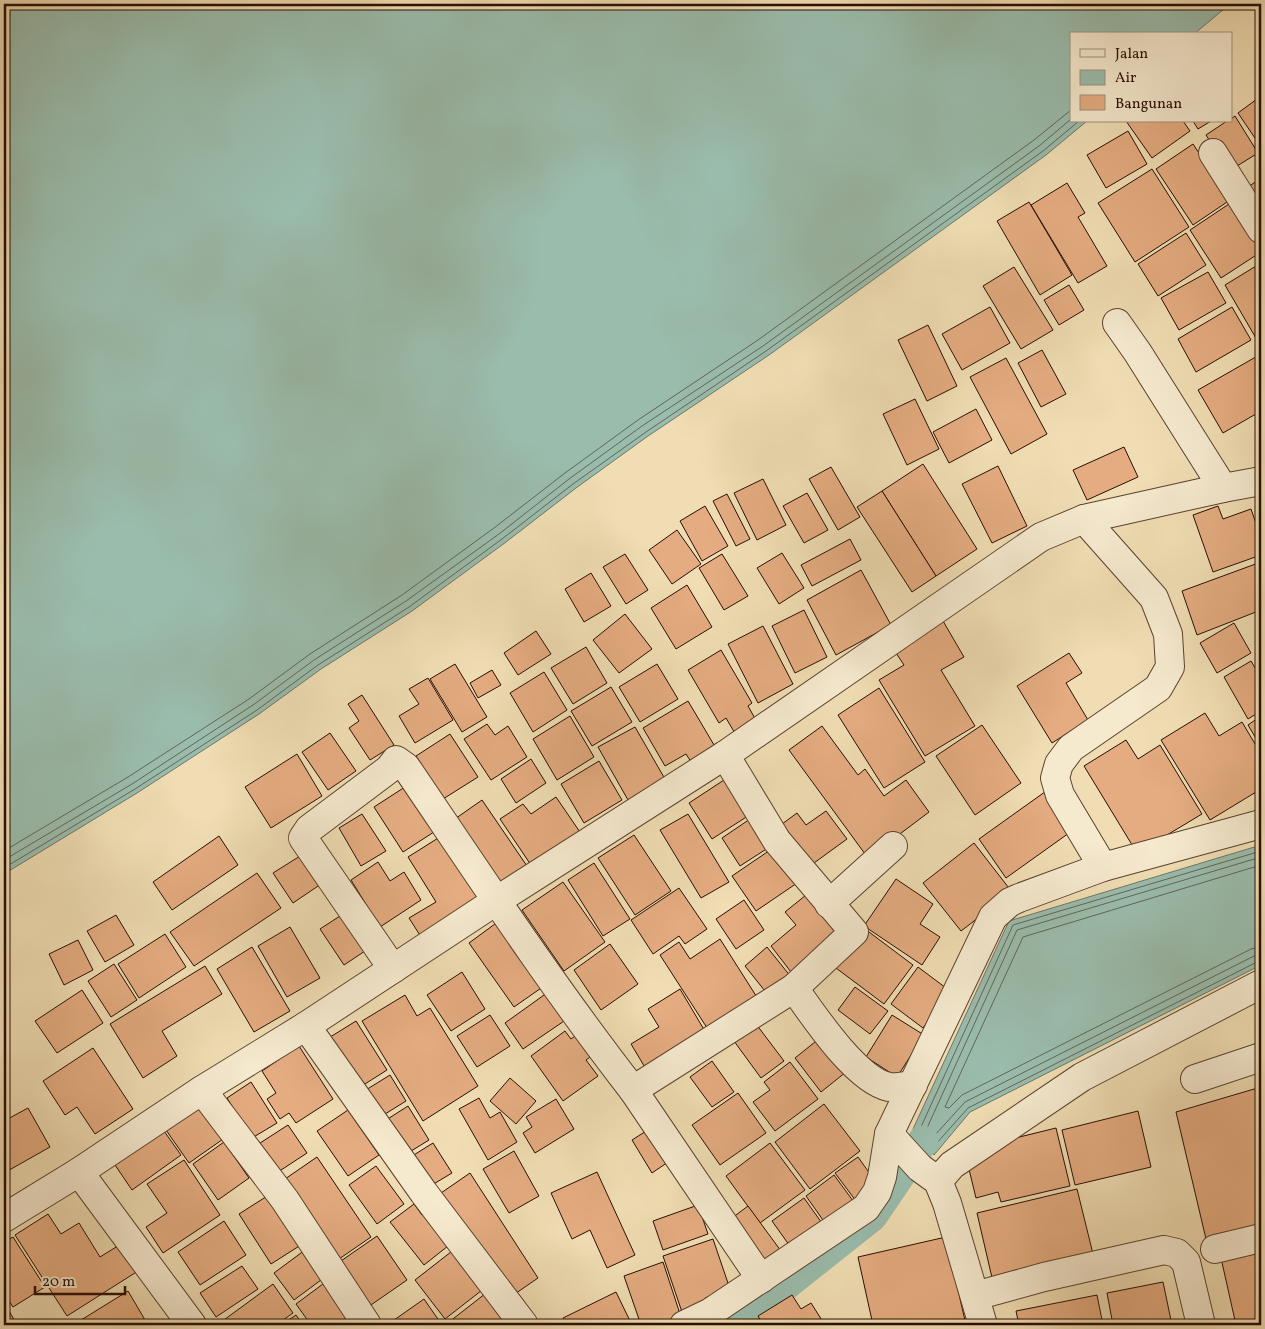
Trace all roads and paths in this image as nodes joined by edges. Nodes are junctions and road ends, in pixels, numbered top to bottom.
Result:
1 (1213, 153) dead end
2 (1261, 229) edge
3 (1117, 323) dead end
4 (1261, 481) edge
5 (1223, 488) junction
6 (1084, 519) junction
7 (725, 755) junction
8 (1261, 824) edge
9 (893, 846) dead end
10 (1103, 867) junction
11 (496, 901) junction
12 (829, 904) junction
13 (393, 969) junction
14 (1261, 984) edge
15 (794, 988) junction
16 (306, 1026) junction
17 (1261, 1057) edge
18 (1195, 1079) dead end
19 (912, 1085) junction
20 (202, 1090) junction
21 (633, 1090) junction
22 (891, 1137) junction
23 (79, 1172) junction
24 (929, 1175) junction
25 (4, 1218) edge
26 (1261, 1238) edge
27 (1215, 1249) dead end
28 (762, 1279) junction
29 (975, 1296) junction
30 (192, 1325) edge
31 (368, 1325) edge
32 (524, 1325) edge
33 (684, 1325) edge
34 (983, 1325) edge
35 (1201, 1325) edge

1 - 2 street
3 - 5 street
4 - 5 street
5 - 6 street
6 - 7 street
6 - 10 street
7 - 11 street
7 - 12 street
8 - 10 street
9 - 12 street
10 - 19 street
11 - 13 street
11 - 13 street
11 - 21 street
12 - 15 street
13 - 16 street
14 - 24 street
15 - 19 street
15 - 21 street
16 - 20 street
16 - 32 street
17 - 18 street
19 - 22 street
20 - 23 street
20 - 31 street
21 - 28 street
22 - 24 street
22 - 28 street
23 - 25 street
23 - 30 street
24 - 29 street
26 - 27 street
28 - 33 street
29 - 34 street
29 - 35 street

